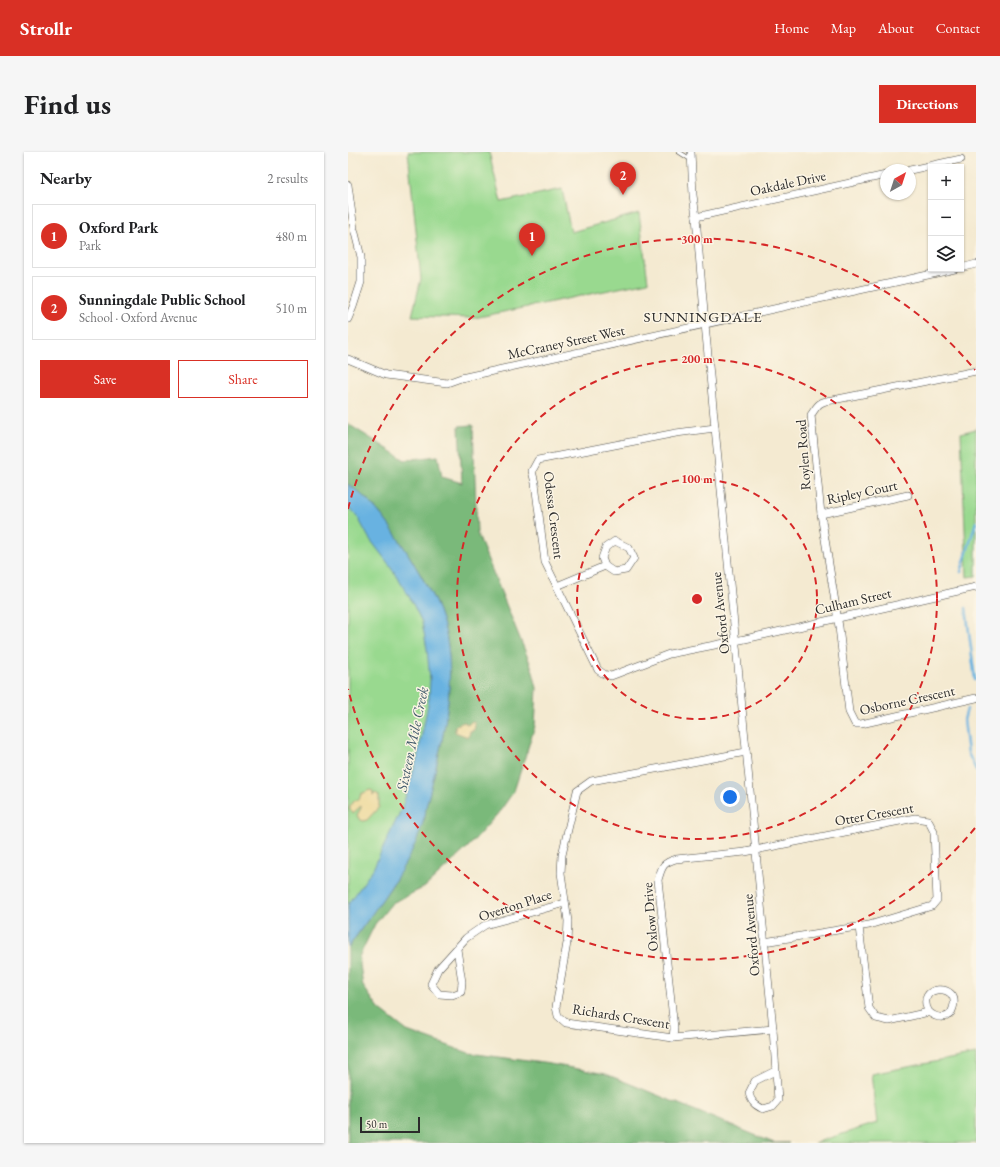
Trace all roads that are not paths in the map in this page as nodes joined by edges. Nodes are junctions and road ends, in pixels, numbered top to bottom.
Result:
1 (679, 152) edge
2 (691, 155) edge
3 (961, 159) dead end
4 (916, 169) edge
5 (880, 176) edge
6 (348, 185) edge
7 (696, 217) junction
8 (976, 264) edge
9 (964, 267) edge
10 (941, 272) edge
11 (348, 319) edge
12 (704, 324) junction
13 (348, 360) edge
14 (976, 371) edge
15 (715, 428) junction
16 (908, 495) dead end
17 (821, 514) junction
18 (605, 566) junction
19 (557, 586) junction
20 (976, 587) edge
21 (838, 617) junction
22 (736, 641) junction
23 (976, 698) edge
24 (746, 752) junction
25 (756, 850) junction
26 (565, 902) junction
27 (859, 927) junction
28 (764, 942) junction
29 (457, 949) junction
30 (929, 1012) junction
31 (773, 1029) junction
32 (673, 1038) junction
33 (776, 1071) junction

1 - 2 lane
2 - 7 street, Oxford Avenue
3 - 4 street
5 - 7 street, Oakdale Drive
6 - 11 street
7 - 12 street, Oxford Avenue
8 - 9 street
10 - 12 street, McCraney Street West
12 - 13 street, McCraney Street West
12 - 15 street, Oxford Avenue
14 - 17 street, Roylen Road
15 - 19 street, Odessa Crescent
15 - 22 street, Oxford Avenue
16 - 17 street, Ripley Court
17 - 21 street, Roylen Road
18 - 18 street
18 - 19 street
19 - 22 street, Odessa Crescent
20 - 21 street, Culham Street
21 - 22 street, Culham Street
21 - 23 street, Osborne Crescent
22 - 24 street, Oxford Avenue
24 - 25 street, Oxford Avenue
24 - 26 street, Richards Crescent
25 - 27 street, Otter Crescent
25 - 28 street, Oxford Avenue
25 - 32 street, Oxlow Drive
26 - 29 street, Overton Place
26 - 32 street, Richards Crescent
27 - 28 street, Otter Crescent
27 - 30 street
28 - 31 street, Oxford Avenue
29 - 29 street, Overton Place
30 - 30 street
31 - 32 street, Richards Crescent
31 - 33 street, Oxford Avenue
33 - 33 street, Oxford Avenue

